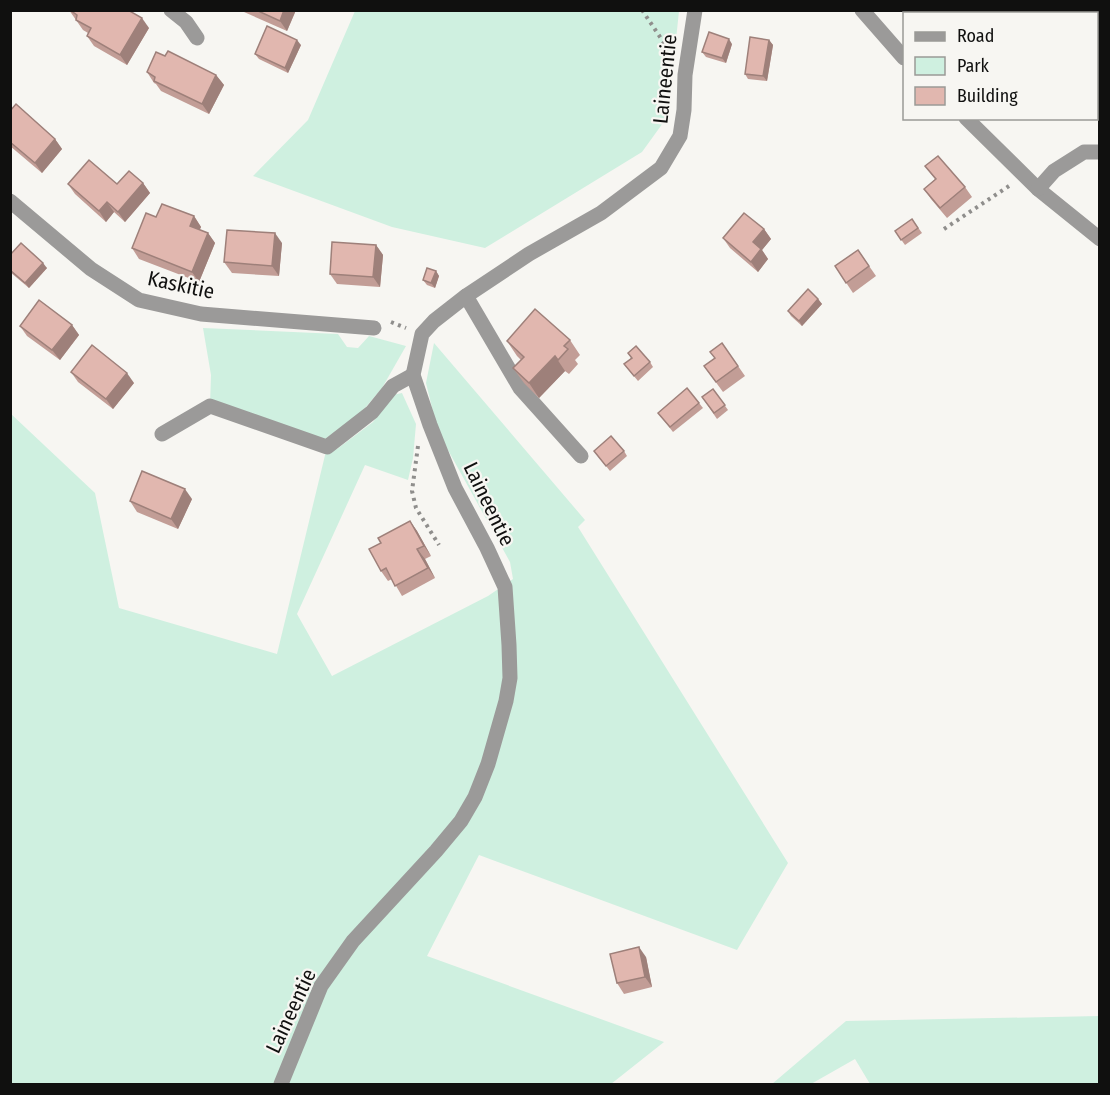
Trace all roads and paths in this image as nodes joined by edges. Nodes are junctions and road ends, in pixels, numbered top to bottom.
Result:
1 (171, 10) edge
2 (642, 10) edge
3 (695, 10) edge
4 (862, 10) edge
5 (197, 38) dead end
6 (903, 57) edge
7 (686, 75) junction
8 (968, 120) edge
9 (1100, 152) edge
10 (1025, 176) junction
11 (1038, 189) junction
12 (10, 201) edge
13 (944, 229) dead end
14 (1100, 239) edge
15 (466, 296) junction
16 (374, 328) dead end
17 (413, 375) junction
18 (430, 425) junction
19 (162, 434) dead end
20 (581, 456) dead end
21 (439, 544) dead end
22 (281, 1084) edge

1 - 5 street
2 - 7 path
3 - 7 street, Laineentie
4 - 6 street
7 - 15 street, Laineentie
8 - 10 street
9 - 11 street
10 - 11 street
10 - 13 path
11 - 14 street
12 - 16 street, Kaskitie
15 - 17 street, Laineentie
15 - 20 street
17 - 18 street, Laineentie
17 - 19 street
18 - 21 path
18 - 22 street, Laineentie

